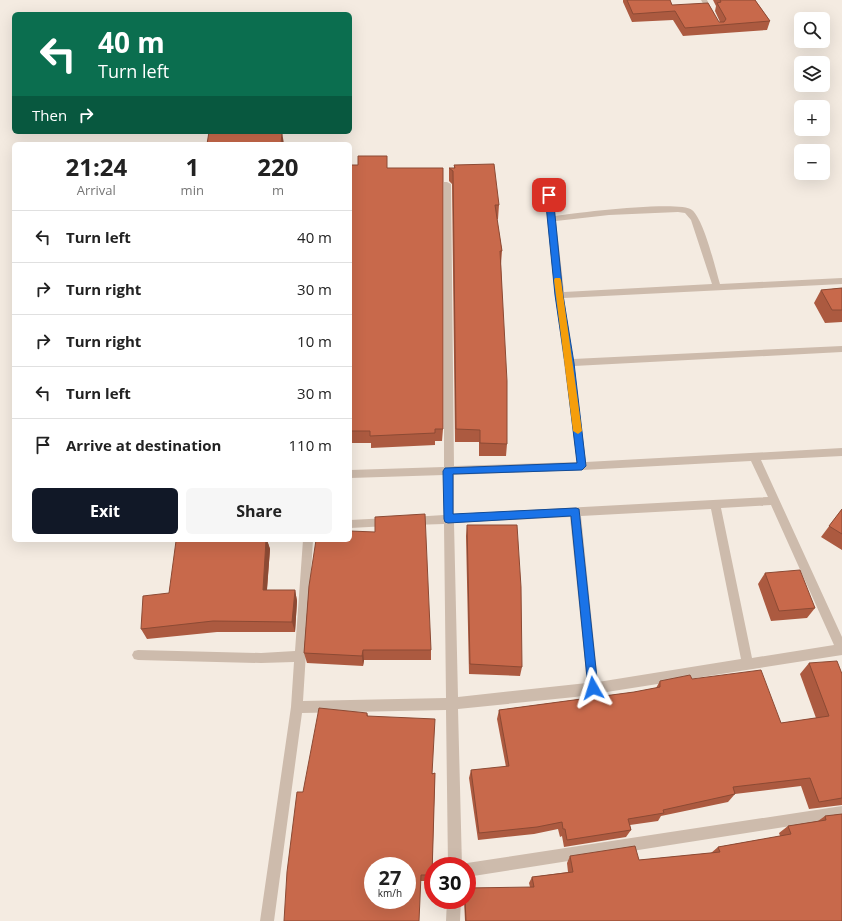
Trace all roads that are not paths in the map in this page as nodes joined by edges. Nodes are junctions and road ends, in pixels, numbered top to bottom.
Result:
1 (704, 0) edge
2 (715, 21) edge
3 (447, 184) dead end
4 (549, 195) dead end
5 (551, 220) junction
6 (842, 281) edge
7 (717, 287) junction
8 (559, 295) junction
9 (842, 349) edge
10 (570, 363) junction
11 (842, 452) edge
12 (755, 458) junction
13 (582, 466) junction
14 (448, 471) junction
15 (352, 474) edge
16 (774, 501) junction
17 (715, 504) junction
18 (576, 512) junction
19 (448, 519) junction
20 (352, 524) edge
21 (308, 542) edge
22 (842, 650) edge
23 (138, 655) dead end
24 (300, 656) junction
25 (748, 664) junction
26 (593, 688) junction
27 (451, 704) junction
28 (297, 707) junction
29 (842, 812) edge
30 (455, 857) edge
31 (476, 869) edge
32 (454, 909) edge
33 (267, 921) edge
34 (453, 921) edge

1 - 2 street
3 - 14 street
4 - 5 street
5 - 7 street
5 - 8 street
6 - 7 street
7 - 8 street
8 - 10 street
9 - 10 street
10 - 13 street
11 - 12 street
12 - 13 street
12 - 16 street
13 - 14 street
14 - 15 street
14 - 19 street
16 - 17 street
16 - 22 street
17 - 18 street
17 - 25 street
18 - 19 street
18 - 26 street
19 - 20 street
19 - 27 street
21 - 24 street
22 - 25 street
23 - 24 street
24 - 28 street
25 - 26 street
26 - 27 street
27 - 28 street
27 - 30 street
28 - 33 street
29 - 31 street
32 - 34 street

